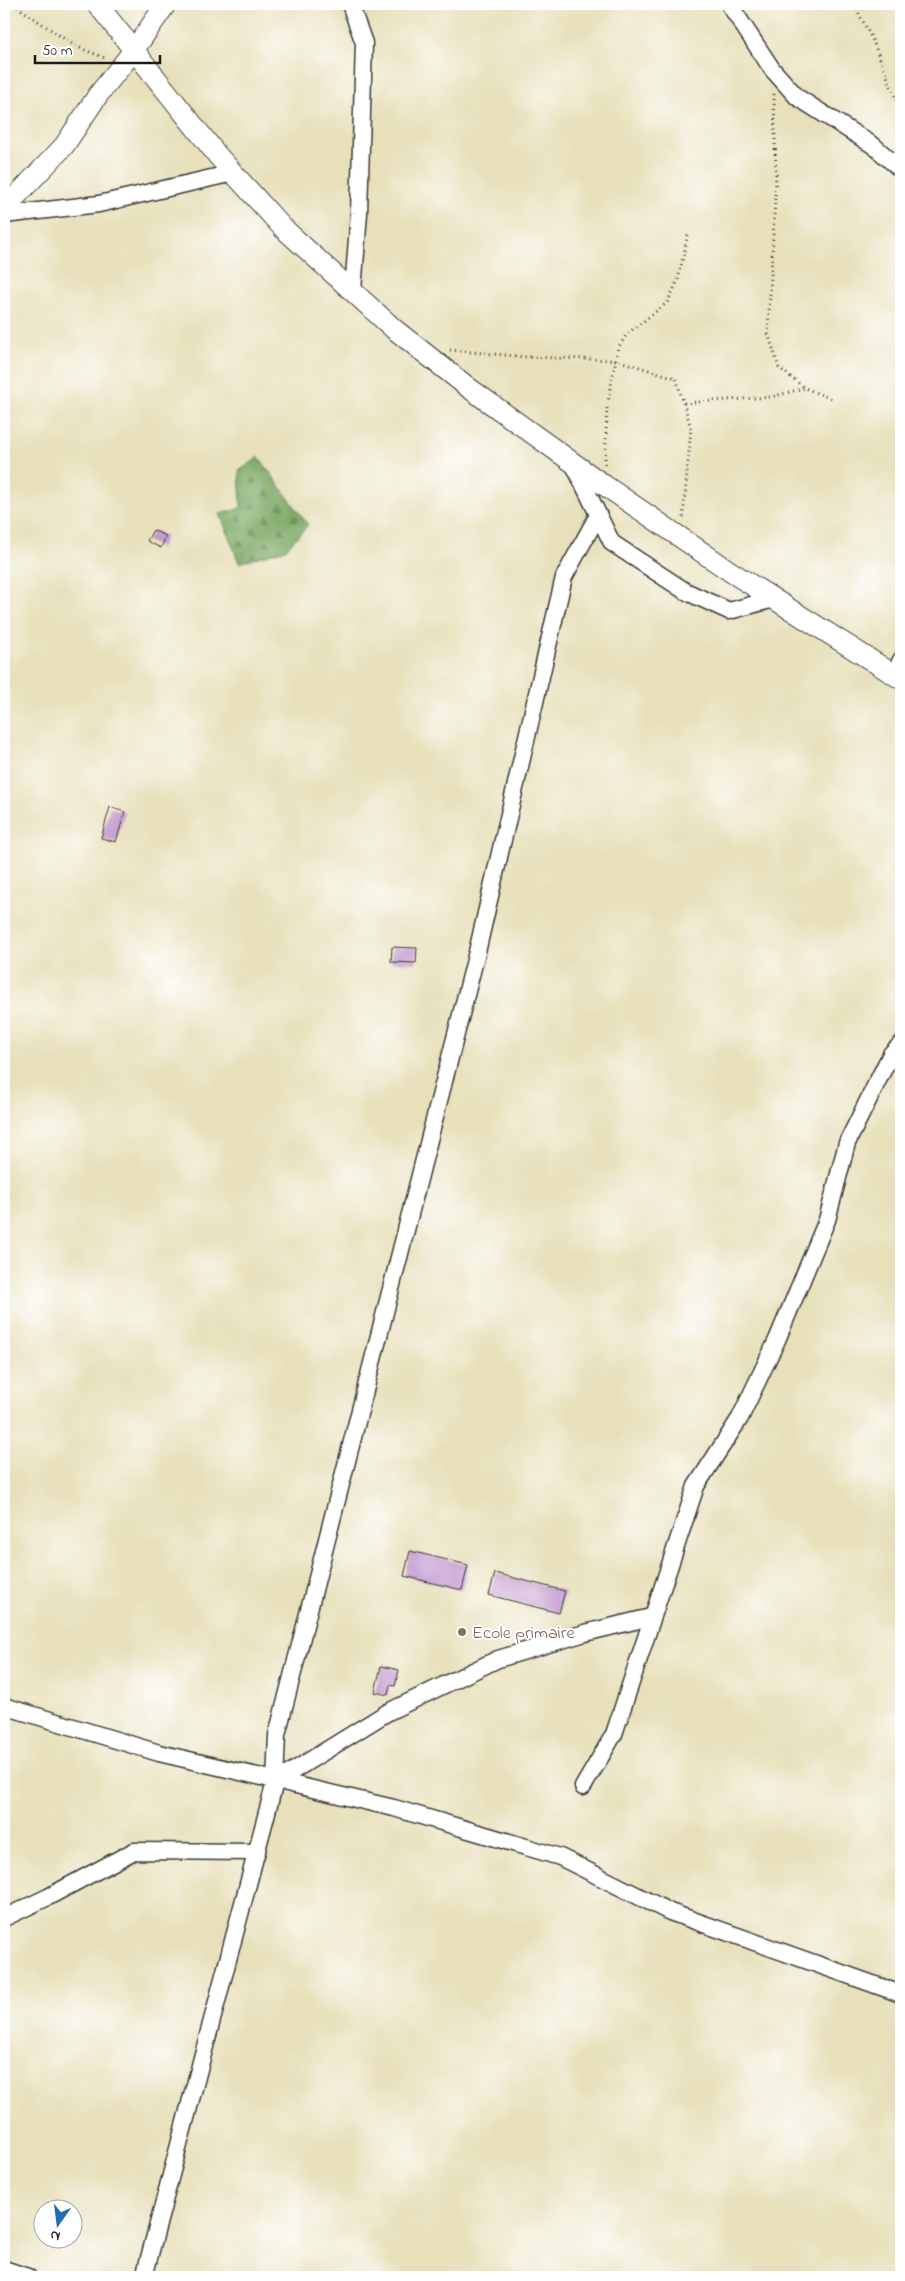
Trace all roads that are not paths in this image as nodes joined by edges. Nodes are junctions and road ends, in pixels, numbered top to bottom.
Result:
1 (97, 4) edge
2 (166, 4) edge
3 (350, 4) edge
4 (729, 4) edge
5 (128, 58) junction
6 (901, 170) edge
7 (233, 173) junction
8 (4, 209) edge
9 (4, 215) edge
10 (353, 291) junction
11 (572, 461) junction
12 (598, 515) junction
13 (774, 599) junction
14 (899, 671) edge
15 (901, 1044) edge
16 (651, 1618) junction
17 (4, 1706) edge
18 (275, 1782) junction
19 (584, 1787) dead end
20 (257, 1852) junction
21 (4, 1918) edge
22 (901, 1994) edge
23 (4, 2269) edge
24 (28, 2277) edge
25 (144, 2277) edge

1 - 5 street
2 - 5 street
3 - 10 street
4 - 6 street
5 - 7 street
5 - 8 street
7 - 9 street
7 - 10 street
10 - 11 street
11 - 12 street
11 - 13 street
12 - 13 street
12 - 18 street
13 - 14 street
15 - 16 street
16 - 18 street
16 - 19 street
17 - 18 street
18 - 20 street
18 - 22 street
20 - 21 street
20 - 25 street
23 - 24 street

